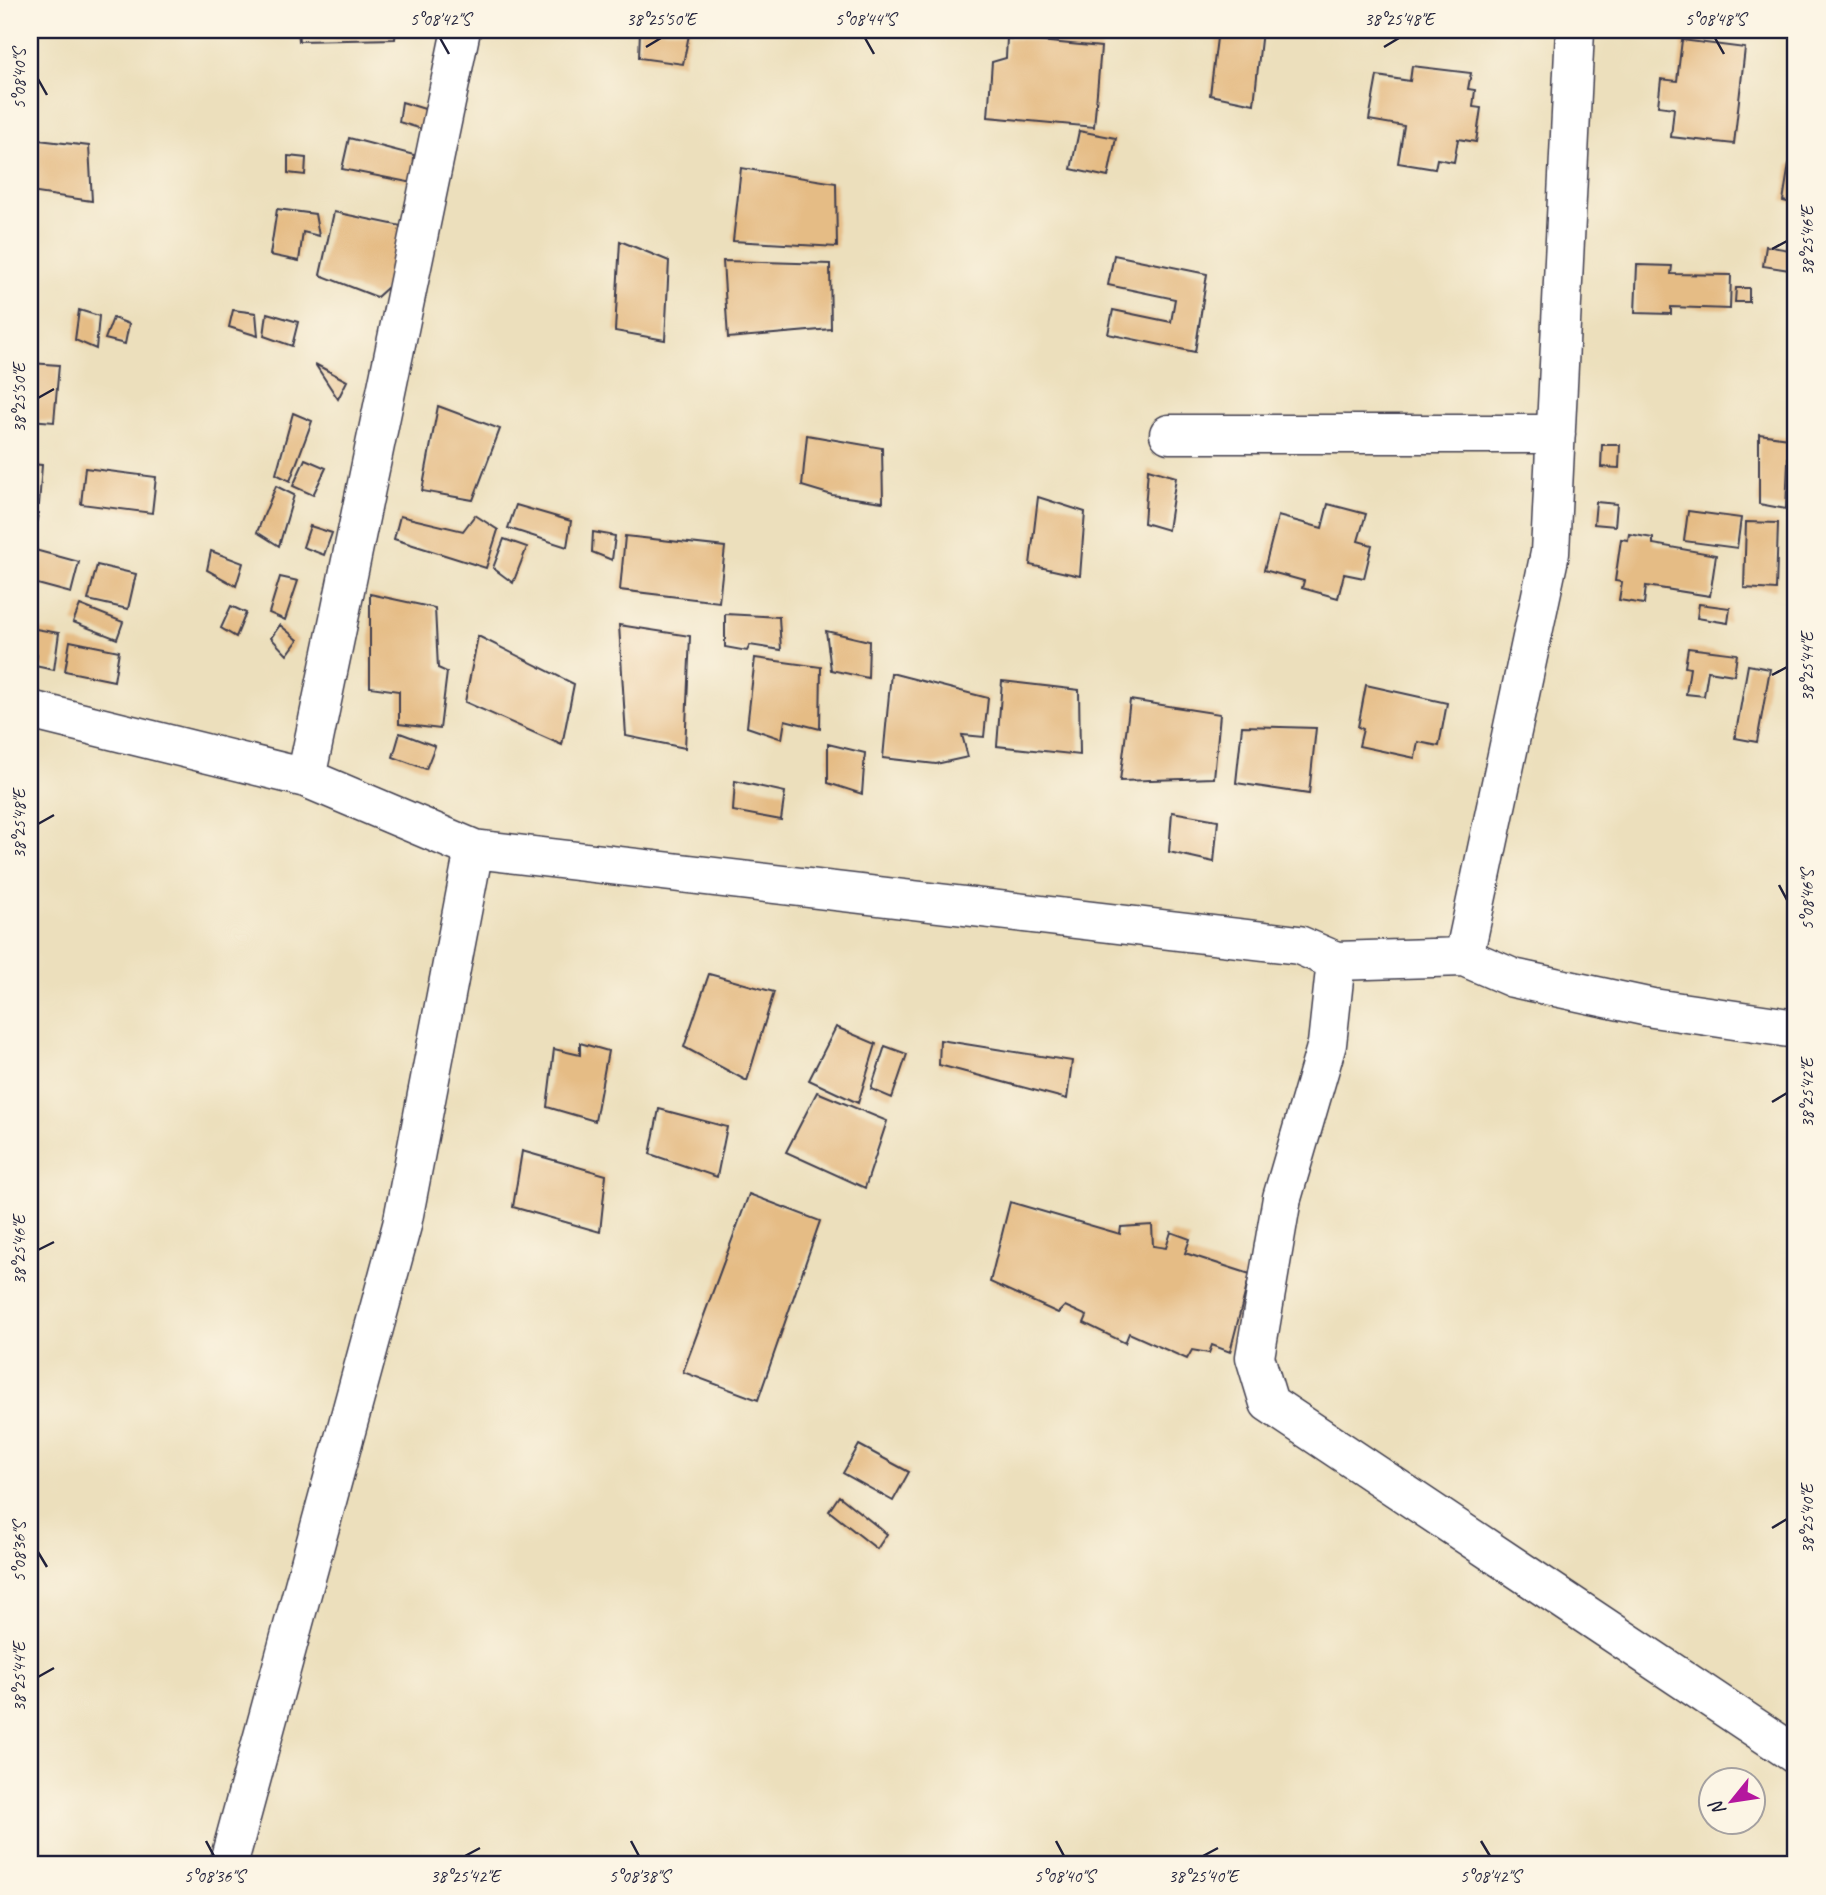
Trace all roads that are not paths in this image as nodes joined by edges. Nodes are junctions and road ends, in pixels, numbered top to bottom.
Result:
1 (461, 30) edge
2 (1575, 30) edge
3 (1169, 434) dead end
4 (1556, 434) junction
5 (30, 710) edge
6 (306, 778) junction
7 (474, 849) junction
8 (1464, 957) junction
9 (1336, 961) junction
10 (1796, 1030) edge
11 (1796, 1755) edge
12 (228, 1865) edge

1 - 6 street
2 - 4 street
3 - 4 street
4 - 8 street
5 - 6 street
6 - 7 street
7 - 9 street
7 - 12 street
8 - 9 street
8 - 10 street
9 - 11 street

